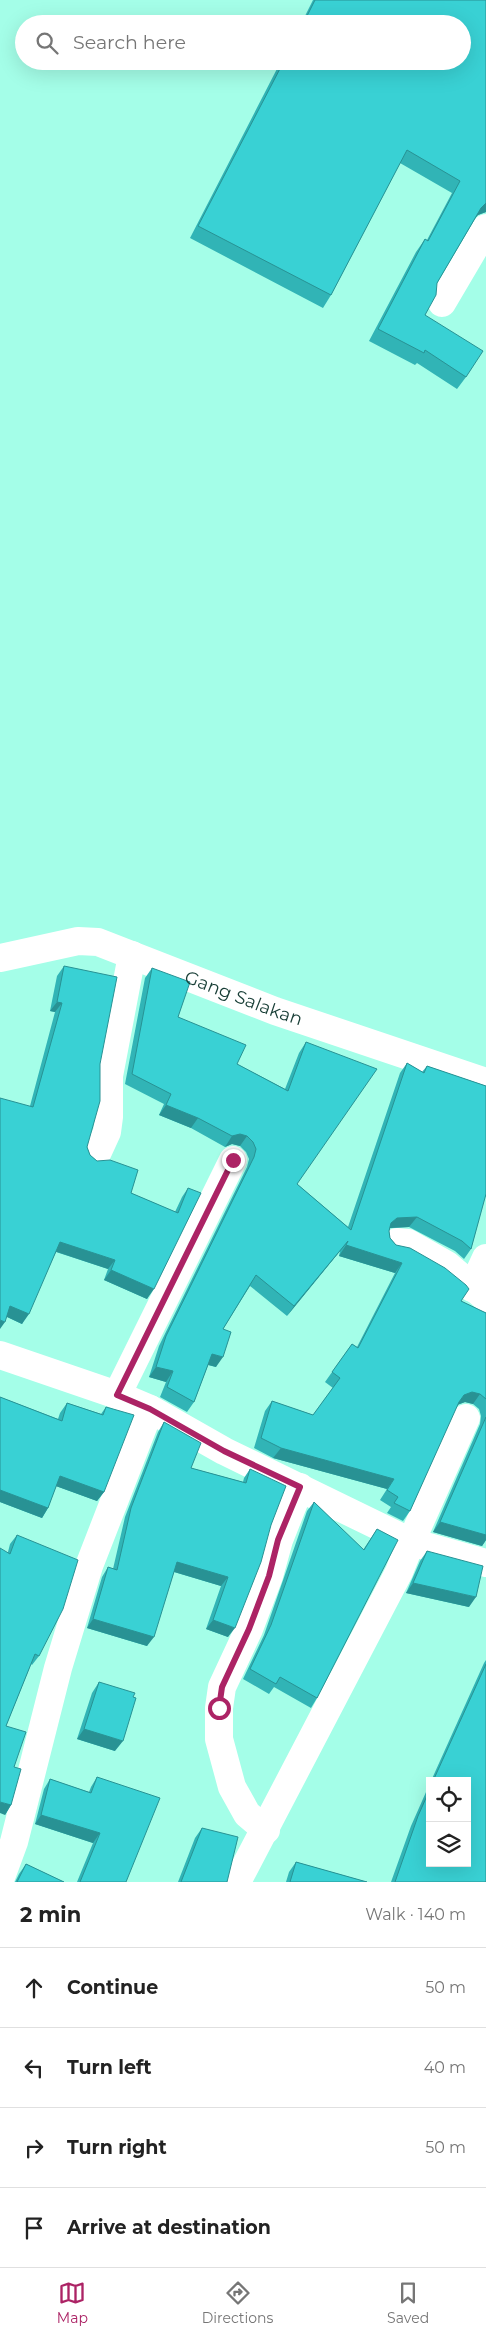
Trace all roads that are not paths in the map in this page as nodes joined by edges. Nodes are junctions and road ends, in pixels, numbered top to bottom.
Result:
1 (486, 228) edge
2 (442, 303) dead end
3 (132, 955) junction
4 (0, 958) edge
5 (486, 1082) edge
6 (96, 1156) dead end
7 (233, 1160) dead end
8 (397, 1242) dead end
9 (486, 1258) edge
10 (479, 1293) edge
11 (0, 1355) edge
12 (117, 1395) junction
13 (150, 1409) junction
14 (466, 1418) dead end
15 (300, 1487) junction
16 (411, 1542) junction
17 (486, 1563) edge
18 (266, 1830) junction
19 (0, 1880) edge
20 (238, 1882) edge

1 - 2 street
3 - 4 street, Gang Salakan
3 - 5 street, Gang Salakan
3 - 6 street
7 - 12 street
8 - 10 street
9 - 10 street
11 - 12 street
12 - 13 street
13 - 15 street
13 - 19 street
14 - 16 street
15 - 16 street
15 - 18 street
16 - 17 street
16 - 18 street
18 - 20 street

